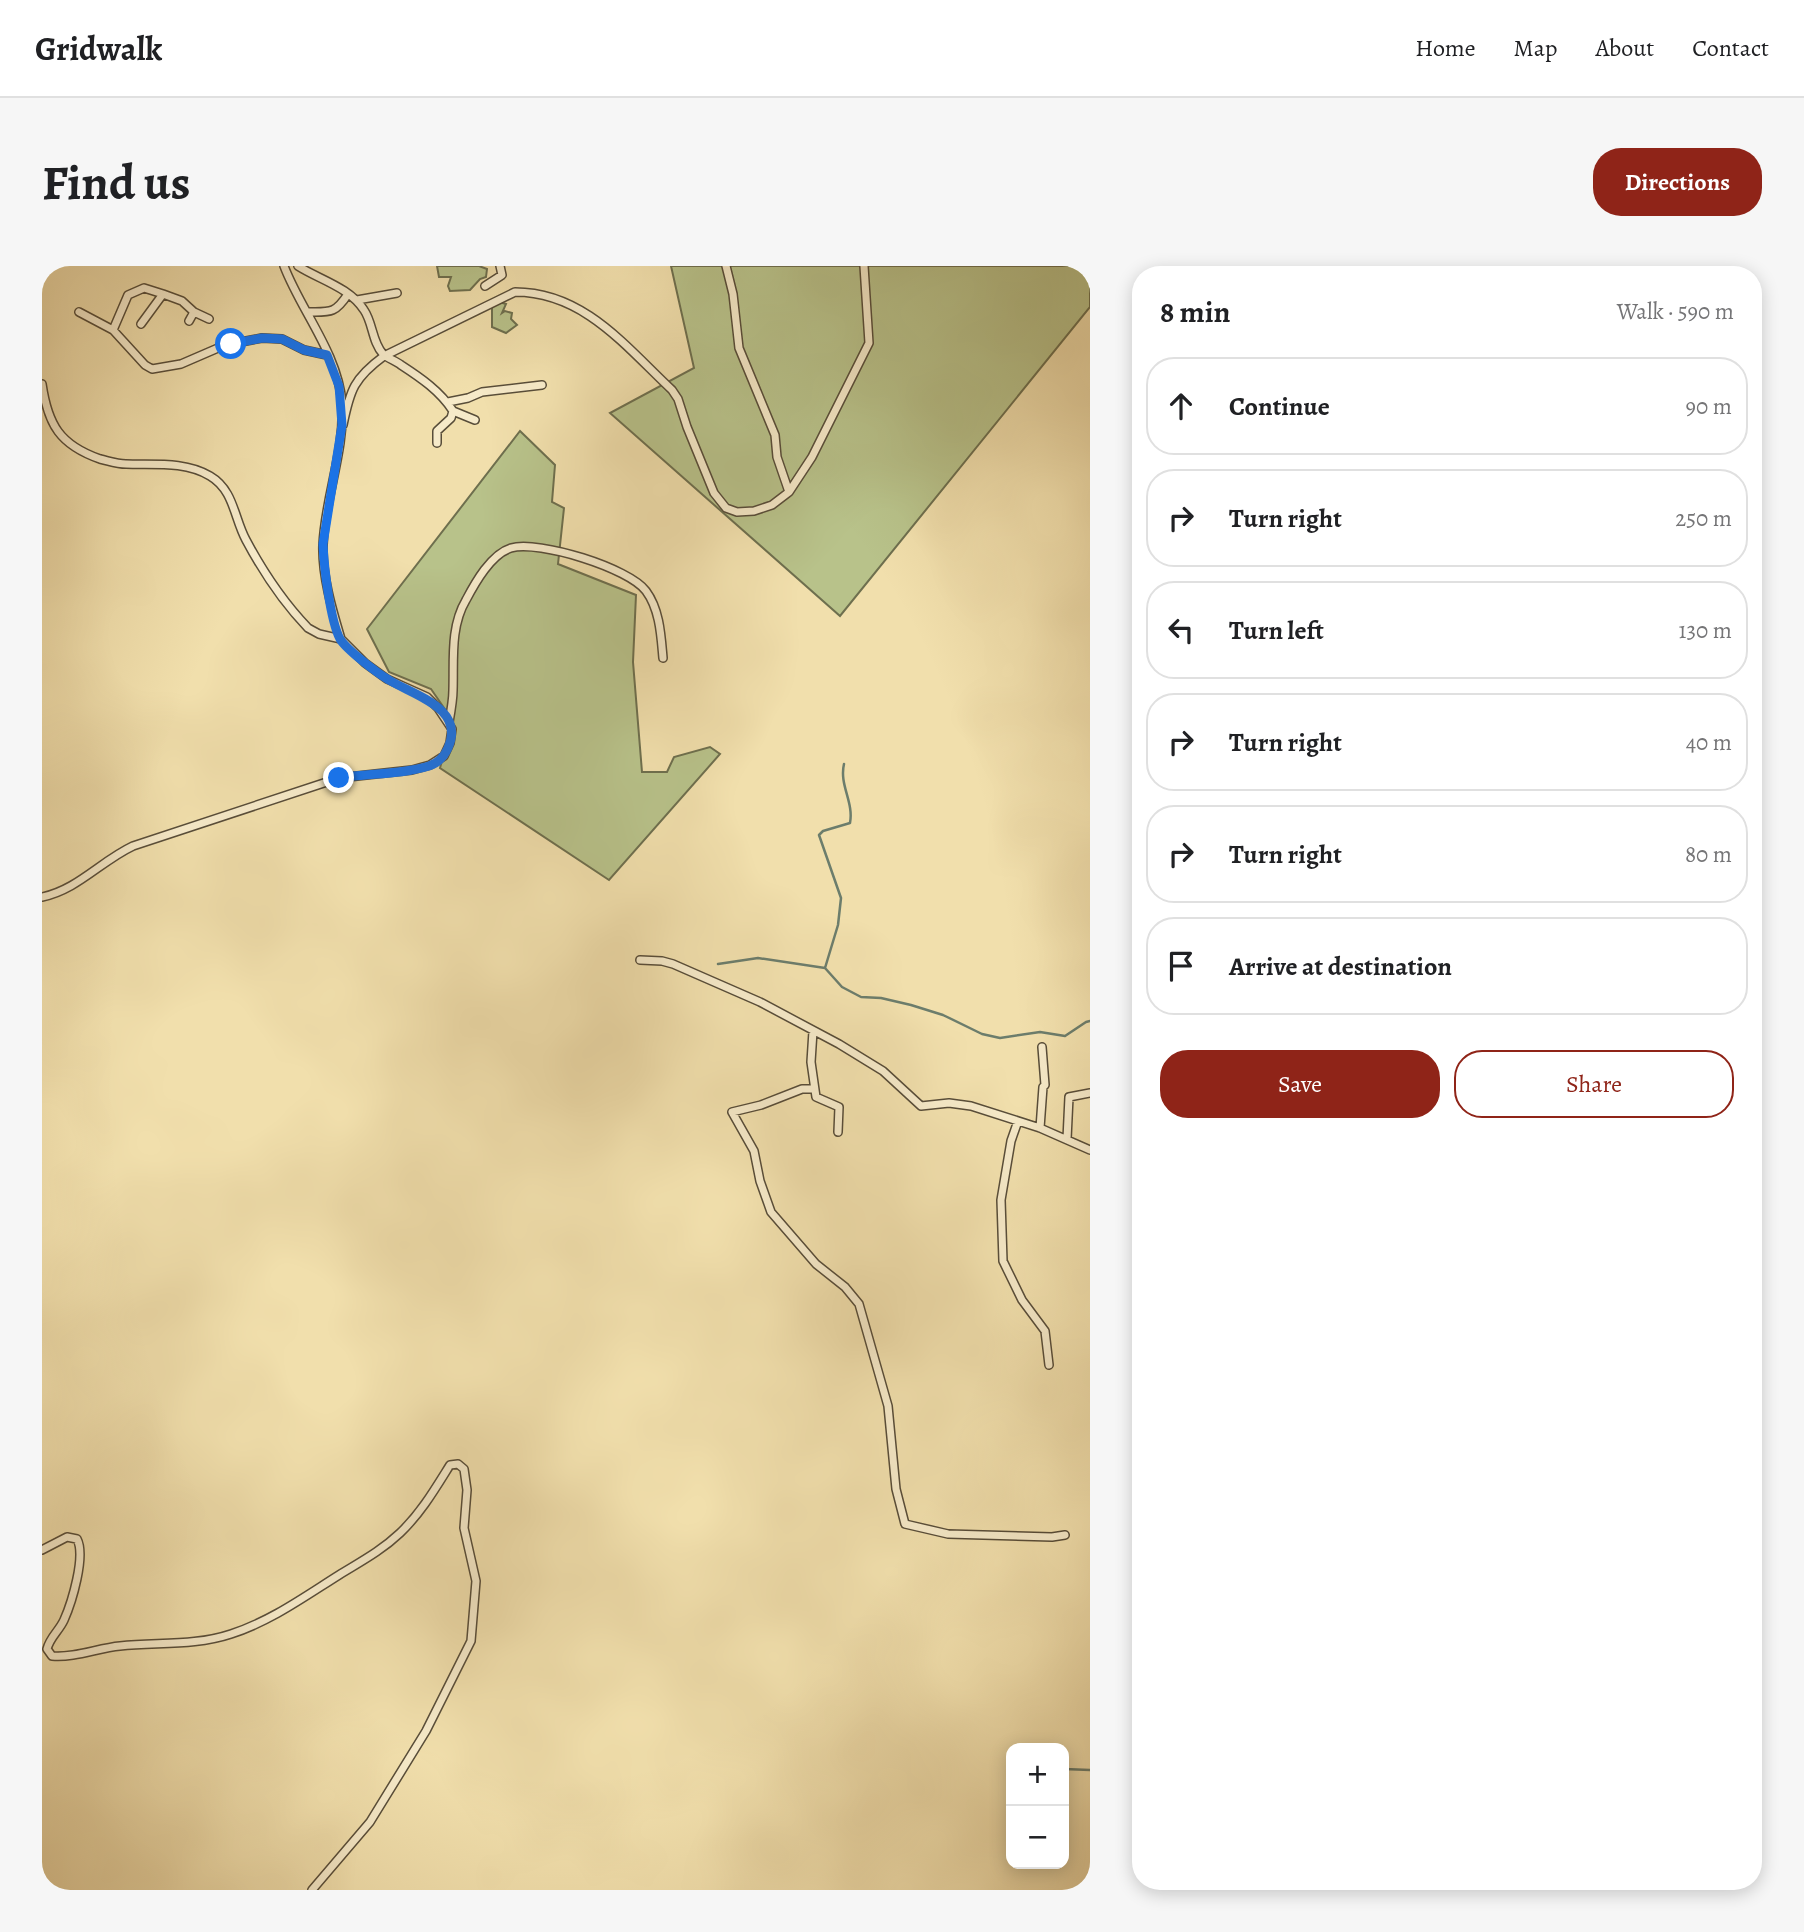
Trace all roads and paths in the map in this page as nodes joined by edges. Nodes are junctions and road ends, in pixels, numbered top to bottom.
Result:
1 (284, 266) edge
2 (298, 266) edge
3 (499, 266) edge
4 (726, 266) edge
5 (864, 266) edge
6 (485, 286) dead end
7 (397, 293) dead end
8 (163, 294) junction
9 (348, 294) junction
10 (356, 300) junction
11 (79, 312) dead end
12 (194, 312) junction
13 (308, 312) junction
14 (209, 319) dead end
15 (189, 321) dead end
16 (141, 324) dead end
17 (113, 330) junction
18 (327, 355) junction
19 (384, 356) junction
20 (42, 384) edge
21 (542, 385) dead end
22 (448, 402) junction
23 (453, 411) junction
24 (475, 420) dead end
25 (342, 425) junction
26 (437, 443) dead end
27 (789, 492) junction
28 (341, 639) junction
29 (663, 658) dead end
30 (449, 722) junction
31 (42, 897) edge
32 (640, 960) dead end
33 (813, 1031) junction
34 (1042, 1047) dead end
35 (814, 1088) junction
36 (1090, 1093) edge
37 (1018, 1121) junction
38 (1040, 1128) junction
39 (838, 1132) dead end
40 (1068, 1139) junction
41 (1090, 1150) edge
42 (1049, 1365) dead end
43 (1065, 1535) dead end
44 (42, 1550) edge
45 (312, 1890) edge

1 - 13 street
2 - 9 street
3 - 6 street
4 - 27 street
5 - 27 street
7 - 10 street
8 - 12 street
8 - 16 street
8 - 17 street
9 - 10 street
9 - 13 street
10 - 19 street
11 - 17 street
12 - 14 street
12 - 15 street
13 - 18 street
17 - 18 street
18 - 25 street
19 - 22 street
19 - 25 street
19 - 27 street
20 - 28 street
21 - 22 street
22 - 23 street
23 - 24 street
23 - 26 street
25 - 28 street
28 - 30 street
29 - 30 street
30 - 31 street
32 - 33 street
33 - 35 street
33 - 37 street
34 - 38 street
35 - 39 street
35 - 43 street
36 - 40 street
37 - 38 street
37 - 42 street
38 - 40 street
40 - 41 street
44 - 45 street

